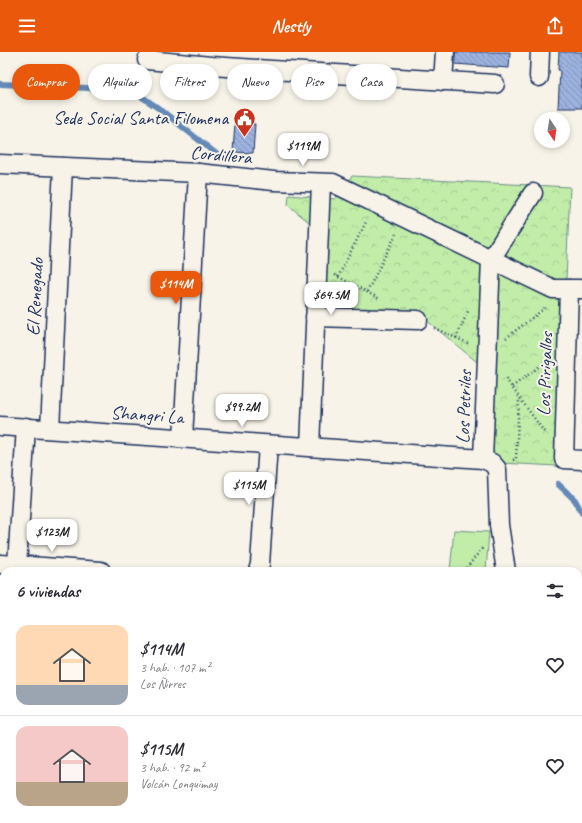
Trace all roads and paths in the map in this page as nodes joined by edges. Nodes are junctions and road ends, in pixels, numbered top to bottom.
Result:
1 (445, 52) edge
2 (540, 52) edge
3 (212, 59) edge
4 (146, 60) dead end
5 (539, 77) dead end
6 (443, 81) junction
7 (495, 84) dead end
8 (0, 164) edge
9 (62, 167) junction
10 (198, 173) junction
11 (321, 183) junction
12 (532, 192) dead end
13 (376, 204) junction
14 (405, 218) junction
15 (491, 259) junction
16 (338, 277) dead end
17 (575, 289) edge
18 (367, 292) dead end
19 (316, 317) junction
20 (418, 320) dead end
21 (567, 346) junction
22 (487, 354) junction
23 (512, 387) junction
24 (519, 398) junction
25 (0, 426) edge
26 (26, 427) junction
27 (50, 429) junction
28 (183, 438) junction
29 (268, 444) junction
30 (310, 447) junction
31 (564, 459) junction
32 (582, 460) edge
33 (490, 464) junction
34 (8, 566) edge
35 (27, 567) edge
36 (259, 567) edge
37 (505, 567) edge

1 - 6 street
2 - 5 street
3 - 4 street
3 - 6 street
6 - 7 street
8 - 9 street, Cordillera
9 - 10 street, Cordillera
9 - 27 street, El Renegado
10 - 11 street, Cordillera
10 - 28 street
11 - 13 street, Cordillera
11 - 19 street
12 - 15 street
13 - 14 street, Cordillera
13 - 16 path
14 - 15 street, Cordillera
14 - 18 path
15 - 17 street, Cordillera
15 - 22 street, Los Petriles
17 - 21 street, Los Pirigallos
17 - 22 path
19 - 20 street
19 - 30 street
21 - 23 path
21 - 31 street, Los Pirigallos
22 - 23 path
22 - 33 street, Los Petriles
23 - 24 path
24 - 31 path
24 - 33 path
25 - 26 street, Shangri La
26 - 27 street, Shangri La
26 - 34 street
27 - 28 street, Shangri La
28 - 29 street, Shangri La
29 - 30 street, Shangri La
29 - 36 street
30 - 33 street, Shangri La
31 - 32 street
33 - 37 street, Los Petriles
34 - 35 street

